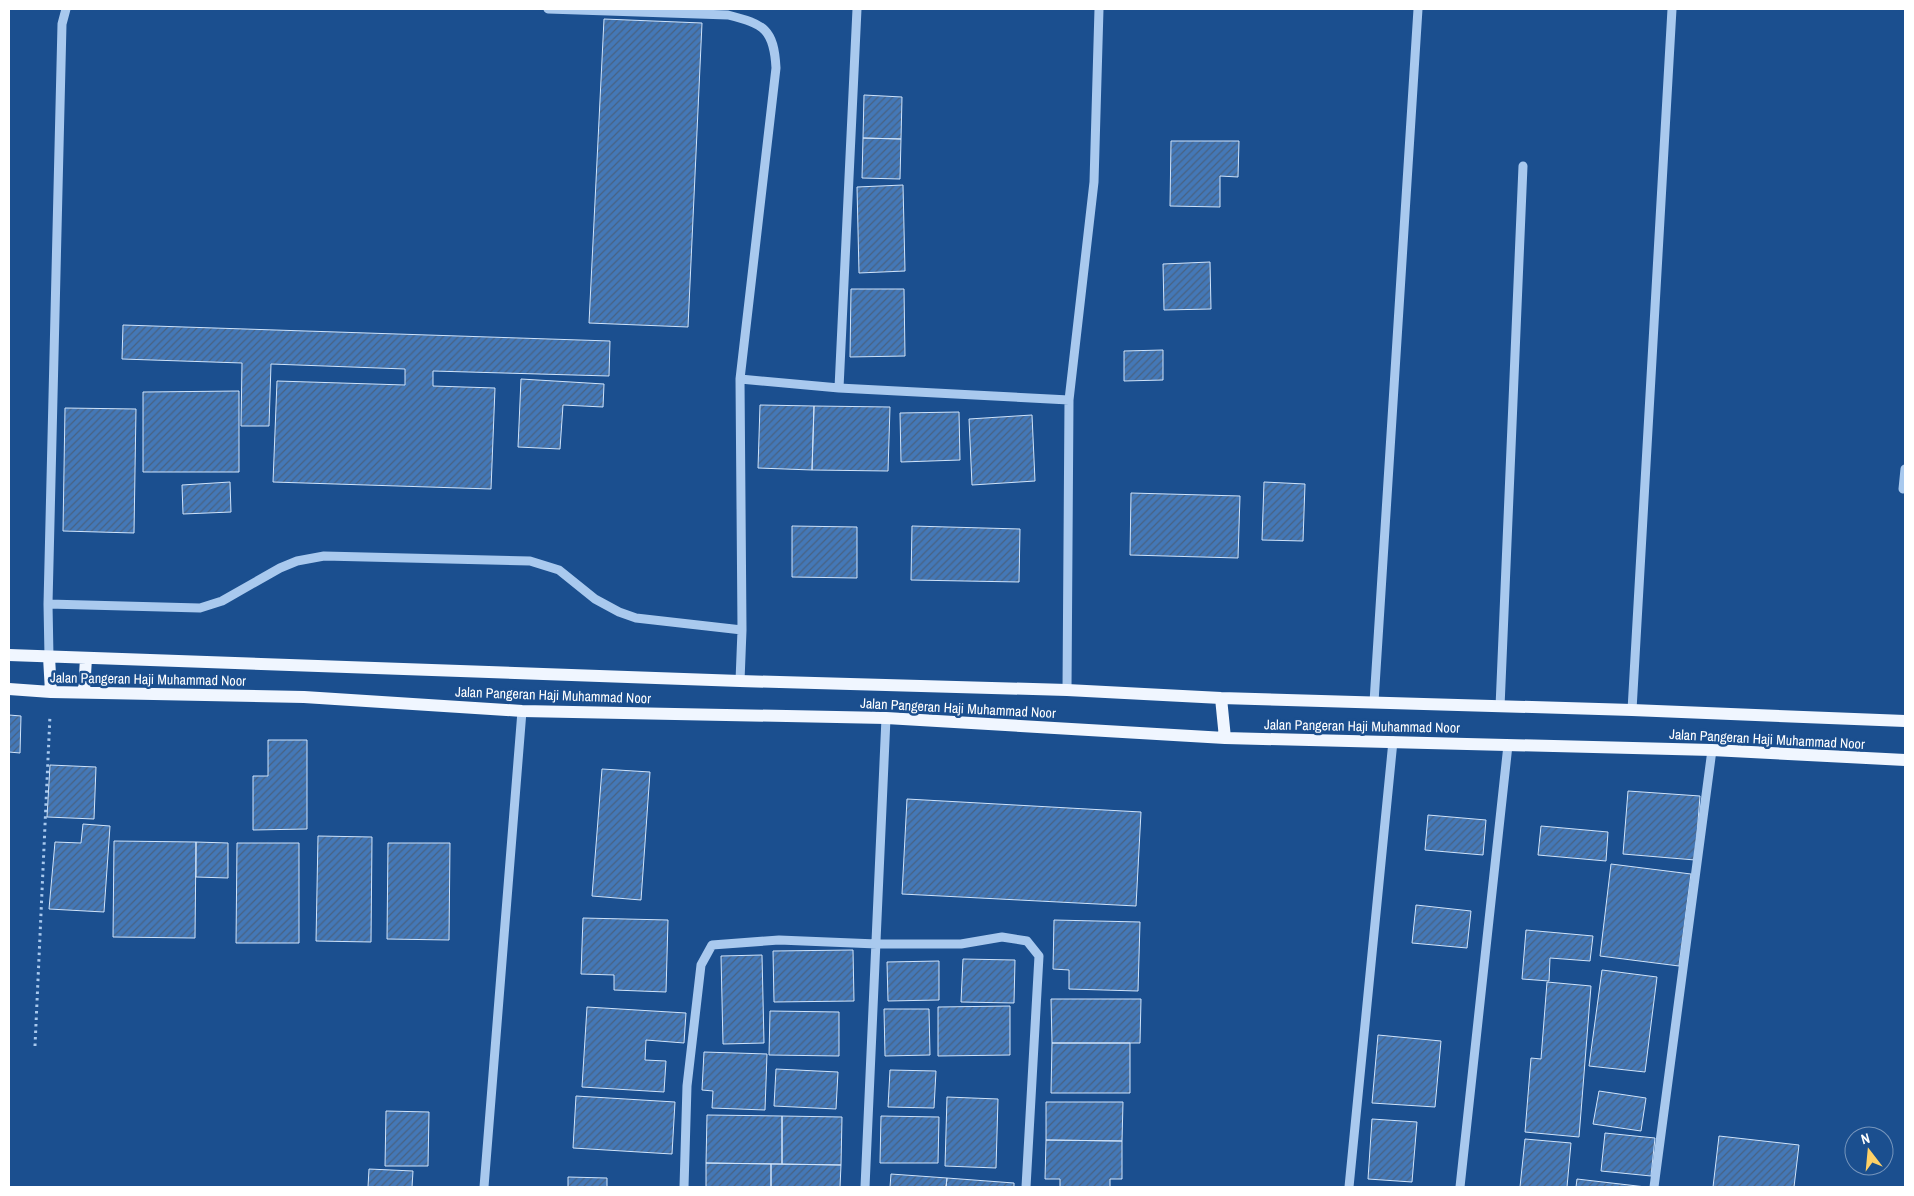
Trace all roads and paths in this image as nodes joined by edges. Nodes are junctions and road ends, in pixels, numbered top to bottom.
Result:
1 (66, 9) edge
2 (548, 9) edge
3 (857, 9) edge
4 (1099, 9) edge
5 (1418, 9) edge
6 (1672, 9) edge
7 (1523, 166) dead end
8 (740, 379) junction
9 (839, 388) junction
10 (1069, 400) junction
11 (1905, 469) edge
12 (1903, 489) dead end
13 (48, 604) junction
14 (742, 630) junction
15 (9, 655) edge
16 (49, 657) junction
17 (86, 658) junction
18 (740, 681) junction
19 (9, 689) edge
20 (1067, 690) junction
21 (51, 692) junction
22 (84, 692) junction
23 (1221, 698) junction
24 (1374, 702) junction
25 (1500, 707) junction
26 (1632, 710) junction
27 (522, 711) junction
28 (886, 718) junction
29 (1905, 721) edge
30 (1224, 738) junction
31 (1393, 741) junction
32 (1508, 745) junction
33 (1712, 750) junction
34 (1905, 760) edge
35 (877, 944) junction
36 (35, 1046) dead end
37 (484, 1187) edge
38 (684, 1187) edge
39 (865, 1187) edge
40 (1026, 1187) edge
41 (1350, 1187) edge
42 (1460, 1187) edge
43 (1654, 1187) edge

1 - 13 street
2 - 8 street
3 - 9 street
4 - 10 street
5 - 24 street
6 - 26 street
7 - 25 street
8 - 9 street
8 - 14 street
9 - 10 street
10 - 20 street
11 - 12 street
13 - 14 street
13 - 16 street
14 - 18 street
15 - 16 main road, Jalan Pangeran Haji Muhammad Noor
16 - 17 main road, Jalan Pangeran Haji Muhammad Noor
16 - 21 main road
17 - 18 main road, Jalan Pangeran Haji Muhammad Noor
17 - 22 main road
18 - 20 main road, Jalan Pangeran Haji Muhammad Noor
19 - 21 main road, Jalan Pangeran Haji Muhammad Noor
20 - 23 main road, Jalan Pangeran Haji Muhammad Noor
21 - 22 main road, Jalan Pangeran Haji Muhammad Noor
21 - 36 path
22 - 27 main road, Jalan Pangeran Haji Muhammad Noor
23 - 24 main road, Jalan Pangeran Haji Muhammad Noor
23 - 30 main road
24 - 25 main road, Jalan Pangeran Haji Muhammad Noor
25 - 26 main road, Jalan Pangeran Haji Muhammad Noor
26 - 29 main road, Jalan Pangeran Haji Muhammad Noor
27 - 28 main road, Jalan Pangeran Haji Muhammad Noor
27 - 37 street
28 - 30 main road, Jalan Pangeran Haji Muhammad Noor
28 - 35 street
30 - 31 main road, Jalan Pangeran Haji Muhammad Noor
31 - 32 main road, Jalan Pangeran Haji Muhammad Noor
31 - 41 street
32 - 33 main road, Jalan Pangeran Haji Muhammad Noor
32 - 42 street
33 - 34 main road, Jalan Pangeran Haji Muhammad Noor
33 - 43 street
35 - 38 street
35 - 39 street
35 - 40 street

